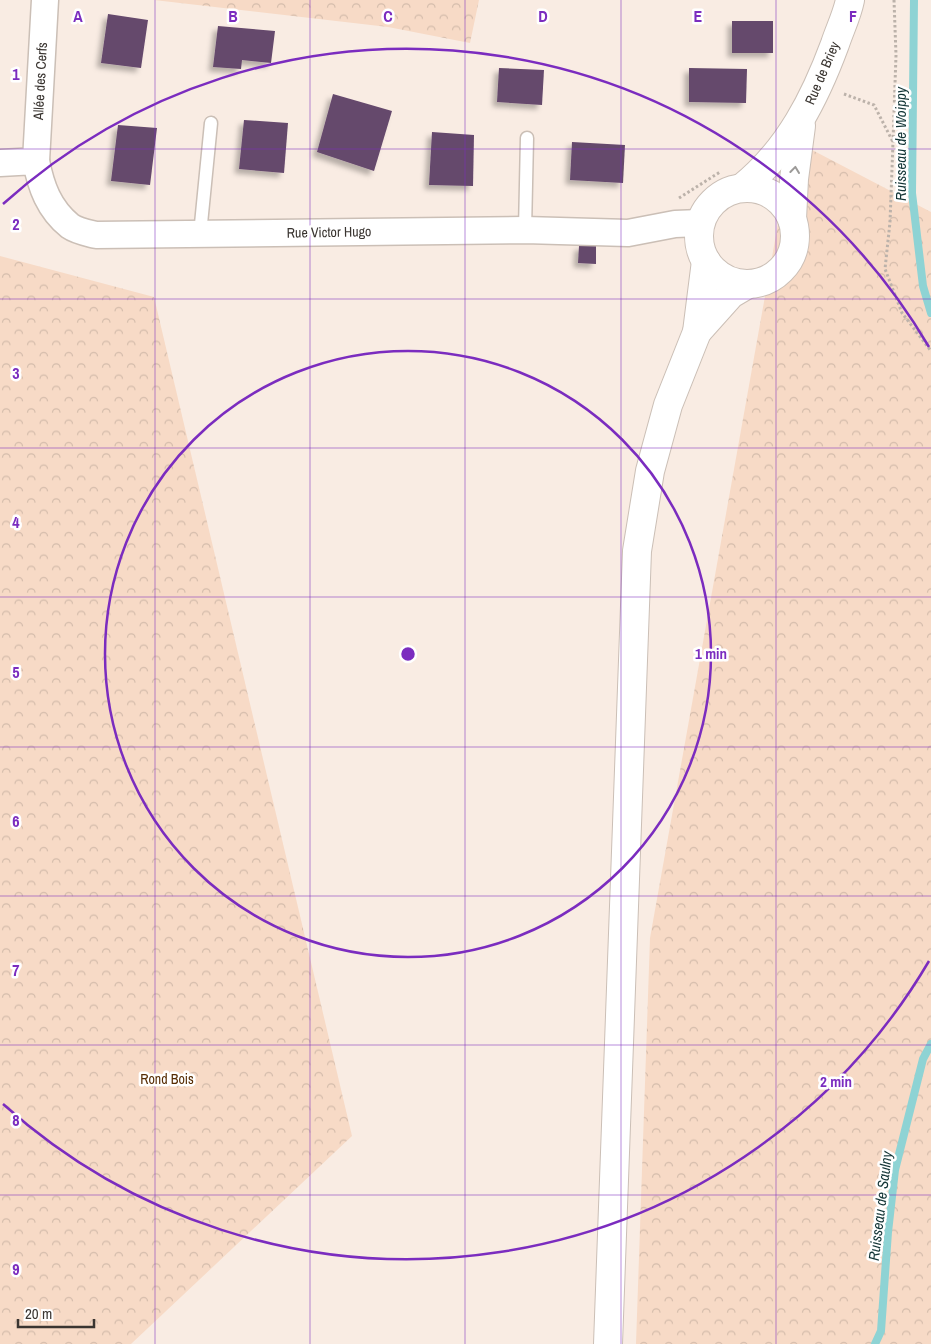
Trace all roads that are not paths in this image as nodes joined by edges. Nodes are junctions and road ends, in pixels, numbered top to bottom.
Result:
1 (45, 0) edge
2 (850, 0) edge
3 (808, 106) junction
4 (211, 124) dead end
5 (528, 138) dead end
6 (36, 161) junction
7 (0, 163) edge
8 (742, 188) junction
9 (792, 219) junction
10 (700, 223) junction
11 (525, 230) junction
12 (200, 234) junction
13 (706, 261) junction
14 (748, 284) junction
15 (697, 332) junction
16 (608, 1344) edge

1 - 6 street, Allée des Cerfs
2 - 3 street, Rue de Briey
3 - 8 street, Rue de Briey
9 -> 3 street, Rue de Briey
4 - 12 lane
5 - 11 lane
6 - 7 street
6 - 12 street, Rue Victor Hugo
8 - 9 street
8 - 10 street
9 - 14 street
10 - 11 street, Rue Victor Hugo
10 - 13 street
11 - 12 street, Rue Victor Hugo
13 - 14 street
13 - 15 street
14 - 15 street
15 - 16 street

